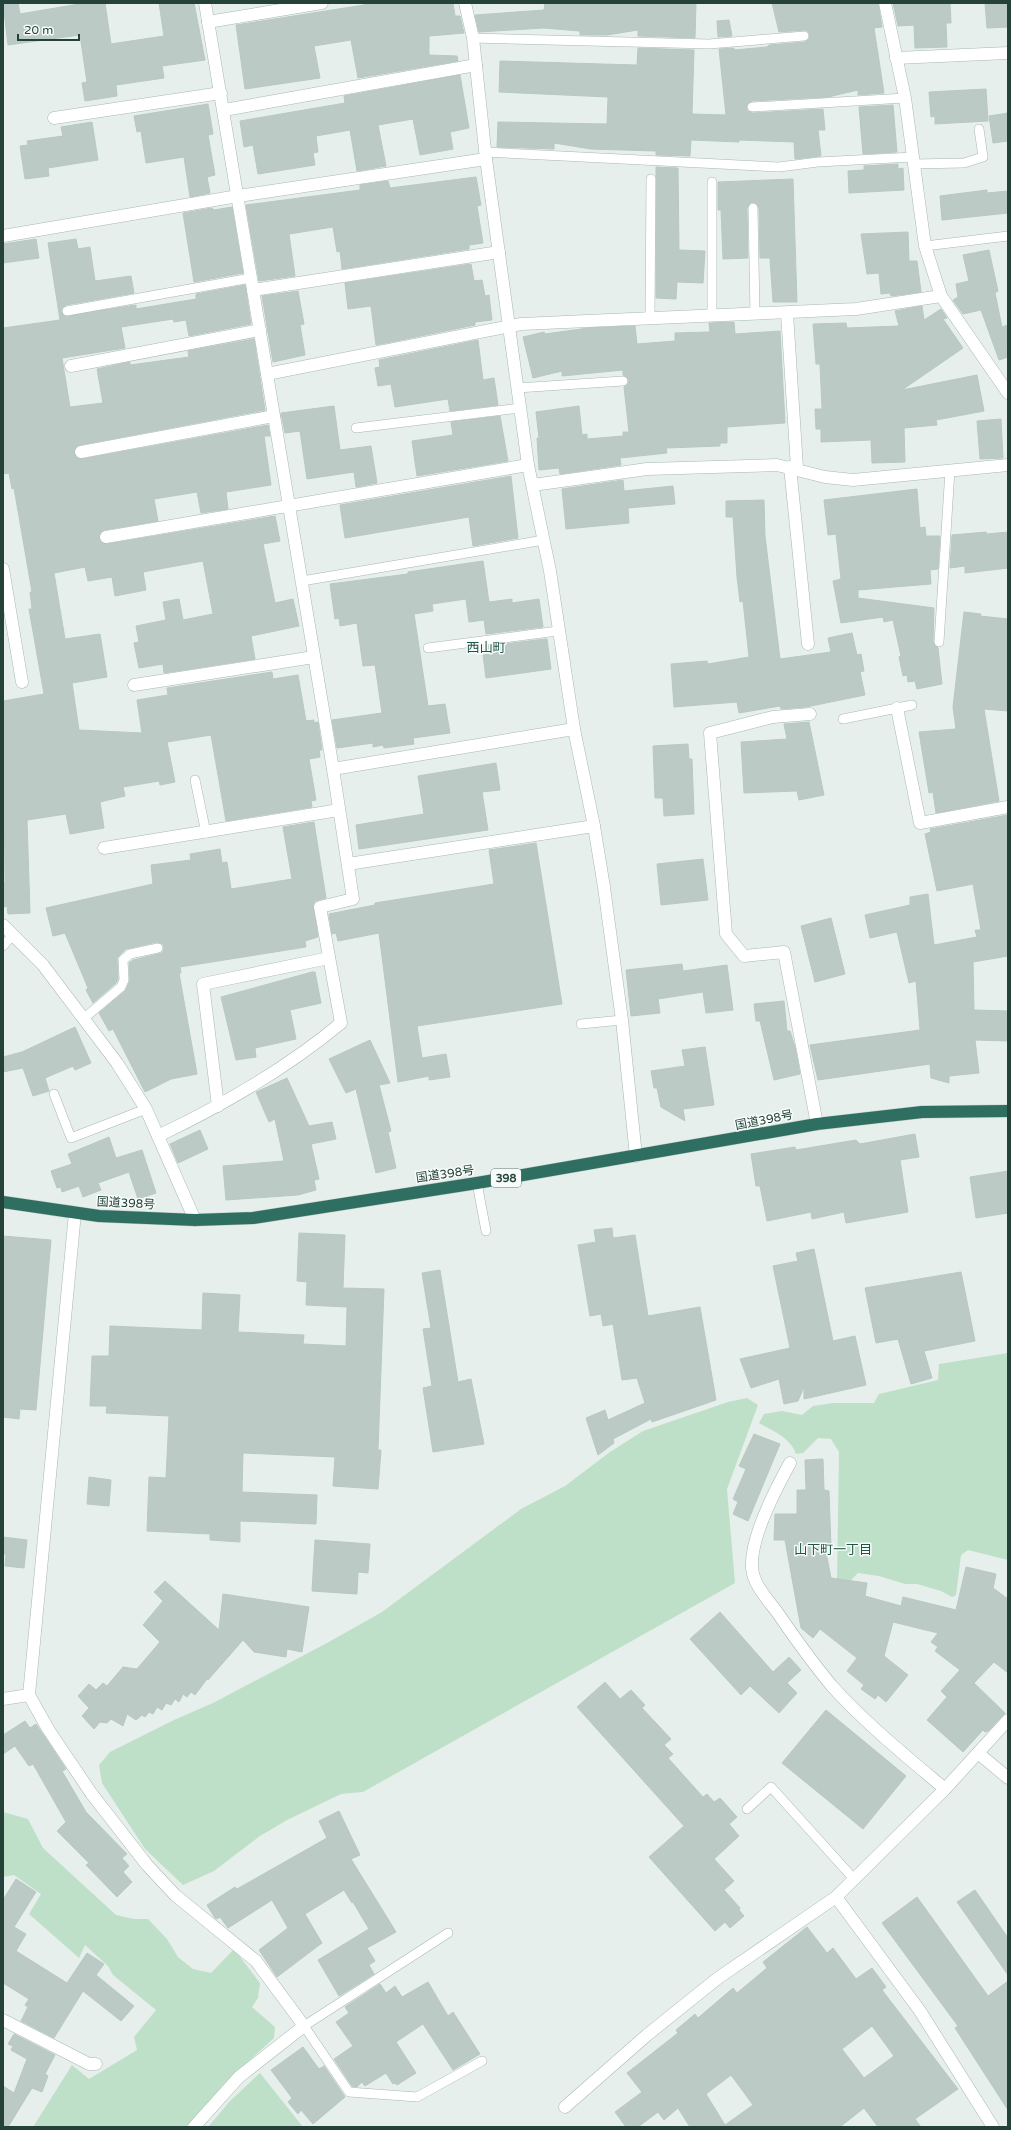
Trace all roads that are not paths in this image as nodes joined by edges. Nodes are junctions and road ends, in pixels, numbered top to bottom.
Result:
1 (205, 3) edge
2 (322, 3) edge
3 (465, 3) edge
4 (884, 3) edge
5 (208, 22) junction
6 (804, 36) dead end
7 (473, 38) junction
8 (1008, 53) edge
9 (896, 58) junction
10 (476, 65) junction
11 (221, 93) junction
12 (905, 98) junction
13 (752, 107) dead end
14 (224, 110) junction
15 (54, 118) dead end
16 (979, 129) dead end
17 (486, 155) junction
18 (913, 161) junction
19 (651, 178) dead end
20 (712, 182) dead end
21 (238, 196) junction
22 (753, 208) dead end
23 (3, 236) edge
24 (1008, 236) edge
25 (925, 246) junction
26 (499, 252) junction
27 (252, 284) junction
28 (941, 296) junction
29 (67, 311) dead end
30 (787, 313) junction
31 (755, 314) junction
32 (712, 315) junction
33 (650, 318) junction
34 (508, 326) junction
35 (260, 330) junction
36 (70, 366) dead end
37 (268, 374) junction
38 (623, 381) dead end
39 (517, 388) junction
40 (1008, 393) edge
41 (520, 408) junction
42 (274, 416) junction
43 (356, 428) dead end
44 (81, 452) dead end
45 (1008, 465) edge
46 (528, 466) junction
47 (794, 467) junction
48 (950, 470) junction
49 (533, 485) junction
50 (289, 505) junction
51 (106, 537) dead end
52 (544, 540) junction
53 (3, 569) edge
54 (302, 581) junction
55 (558, 631) junction
56 (939, 642) dead end
57 (808, 644) dead end
58 (428, 648) dead end
59 (314, 657) junction
60 (22, 682) dead end
61 (134, 685) dead end
62 (912, 705) dead end
63 (897, 708) junction
64 (810, 714) dead end
65 (843, 719) dead end
66 (574, 729) junction
67 (333, 769) junction
68 (195, 780) dead end
69 (1008, 807) edge
70 (339, 810) junction
71 (594, 826) junction
72 (206, 832) junction
73 (104, 848) dead end
74 (348, 864) junction
75 (3, 925) edge
76 (13, 935) junction
77 (3, 946) edge
78 (158, 948) dead end
79 (329, 958) junction
80 (83, 1019) junction
81 (622, 1020) junction
82 (581, 1024) dead end
83 (54, 1094) dead end
84 (218, 1106) junction
85 (146, 1110) junction
86 (1008, 1111) edge
87 (817, 1124) junction
88 (158, 1136) junction
89 (636, 1156) junction
90 (477, 1184) junction
91 (3, 1202) edge
92 (75, 1213) junction
93 (195, 1220) junction
94 (486, 1232) dead end
95 (790, 1464) dead end
96 (29, 1695) junction
97 (3, 1699) edge
98 (1008, 1720) edge
99 (978, 1753) junction
100 (1008, 1778) edge
101 (945, 1789) junction
102 (747, 1809) dead end
103 (854, 1879) junction
104 (836, 1897) junction
105 (448, 1933) dead end
106 (5, 2025) edge
107 (304, 2026) junction
108 (482, 2061) dead end
109 (96, 2064) dead end
110 (565, 2107) dead end
111 (194, 2127) edge
112 (993, 2127) edge

1 - 5 street
2 - 5 street
3 - 7 street
4 - 9 street
5 - 11 street
6 - 7 lane
7 - 10 street
8 - 9 street
9 - 12 street
10 - 14 street
10 - 17 street
11 - 14 street
11 - 15 street
12 - 13 lane
12 - 18 street
14 - 21 street
16 - 18 lane
17 - 18 lane
17 - 21 street
17 - 26 street
18 - 25 street
19 - 33 lane
20 - 32 lane
21 - 23 street
21 - 27 street
22 - 31 lane
24 - 25 lane
25 - 28 street
26 - 27 street
26 - 34 street
27 - 29 lane
27 - 35 street
28 - 30 street
28 - 40 street
30 - 31 street
30 - 47 street
31 - 32 street
32 - 33 street
33 - 34 street
34 - 37 street
34 - 39 street
35 - 36 street
35 - 37 street
37 - 42 street
38 - 39 lane
39 - 41 street
41 - 43 lane
41 - 46 street
42 - 44 street
42 - 50 street
45 - 48 street
46 - 49 street
46 - 50 street
47 - 48 street
47 - 49 street
47 - 57 street
48 - 56 lane
49 - 52 street
50 - 51 street
50 - 54 street
52 - 54 lane
52 - 55 street
53 - 60 street
54 - 59 street
55 - 58 lane
55 - 66 street
59 - 61 street
59 - 67 street
62 - 63 lane
63 - 65 lane
63 - 69 street
64 - 87 street
66 - 67 street
66 - 71 street
67 - 70 street
68 - 72 lane
70 - 72 street
70 - 74 street
71 - 74 street
71 - 81 street
72 - 73 street
74 - 79 street
75 - 76 street
76 - 77 lane
76 - 80 street
78 - 80 lane
79 - 84 street
79 - 84 street
80 - 85 street
81 - 82 lane
81 - 89 street
83 - 85 lane
84 - 88 street
85 - 88 street
86 - 87 highway, 国道398号 / 398
87 - 89 highway, 国道398号 / 398
88 - 93 street
89 - 90 highway, 国道398号 / 398
90 - 93 highway, 国道398号 / 398
90 - 94 lane
91 - 92 highway, 国道398号 / 398
92 - 93 highway, 国道398号 / 398
92 - 96 street
95 - 101 street
96 - 97 street
96 - 107 street
98 - 99 street
99 - 100 street
99 - 101 street
101 - 103 street
102 - 103 lane
103 - 104 street
104 - 110 street
104 - 112 street
105 - 107 lane
106 - 109 street
107 - 108 lane
107 - 111 street

